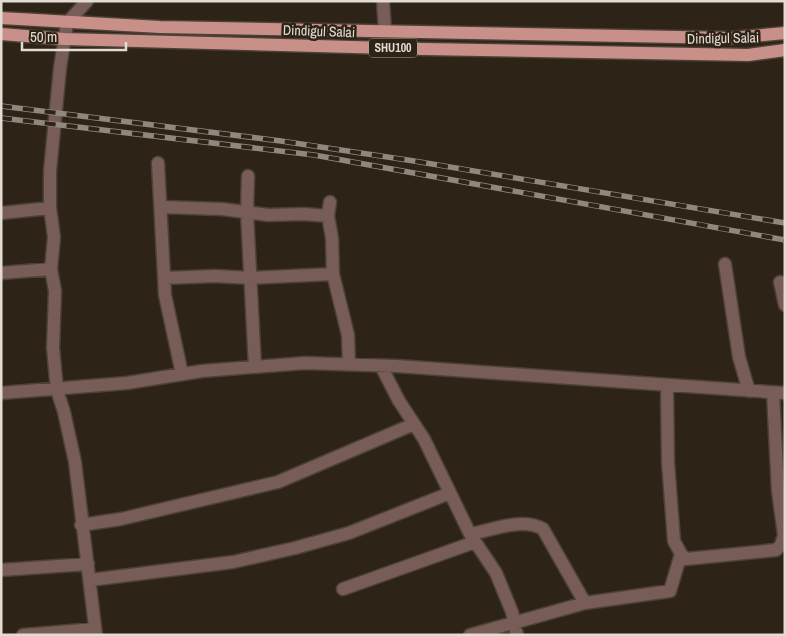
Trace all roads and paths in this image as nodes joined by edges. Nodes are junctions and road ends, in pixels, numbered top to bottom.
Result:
1 (87, 1) edge
2 (383, 1) edge
3 (1, 18) edge
4 (67, 23) junction
5 (384, 31) junction
6 (785, 33) edge
7 (1, 34) edge
8 (64, 39) junction
9 (785, 50) edge
10 (158, 163) dead end
11 (248, 176) dead end
12 (330, 202) dead end
13 (50, 208) junction
14 (161, 208) junction
15 (1, 213) edge
16 (247, 213) junction
17 (328, 216) junction
18 (725, 264) dead end
19 (51, 269) junction
20 (1, 273) edge
21 (333, 274) junction
22 (164, 278) junction
23 (251, 278) junction
24 (780, 282) dead end
25 (785, 305) edge
26 (349, 364) junction
27 (381, 366) junction
28 (255, 367) junction
29 (182, 374) junction
30 (667, 386) junction
31 (57, 390) junction
32 (749, 392) junction
33 (1, 393) edge
34 (779, 393) edge
35 (414, 424) junction
36 (450, 494) junction
37 (81, 525) junction
38 (473, 538) junction
39 (680, 554) junction
40 (88, 564) junction
41 (1, 570) edge
42 (90, 580) junction
43 (343, 589) dead end
44 (585, 603) junction
45 (514, 621) junction
46 (95, 632) edge
47 (23, 635) edge
48 (470, 635) edge
49 (517, 635) edge

1 - 4 street
2 - 5 street
3 - 4 main road, Dindigul Salai / SHU100
4 - 5 main road, Dindigul Salai / SHU100
4 - 8 street
5 - 6 main road, Dindigul Salai / SHU100
7 - 8 main road, Dindigul Salai / SHU100
8 - 9 main road, Dindigul Salai / SHU100
8 - 13 street
10 - 14 street
11 - 16 street
12 - 17 street
13 - 15 street
13 - 19 street
14 - 16 street
14 - 22 street
16 - 17 street
16 - 23 street
17 - 21 street
18 - 32 street
19 - 20 street
19 - 31 street
21 - 23 street
21 - 26 street
22 - 23 street
22 - 29 street
23 - 28 street
24 - 25 street
26 - 27 street
26 - 28 street
27 - 30 street
27 - 35 street
28 - 29 street
29 - 31 street
30 - 32 street
30 - 39 street
31 - 33 street
31 - 37 street
32 - 34 street
34 - 39 street
35 - 36 street
35 - 37 street
36 - 38 street
36 - 42 street
37 - 40 street
38 - 43 street
38 - 44 street
38 - 45 street
39 - 44 street
40 - 41 street
40 - 42 street
42 - 46 street
44 - 45 street
45 - 48 street
45 - 49 street
46 - 47 street

